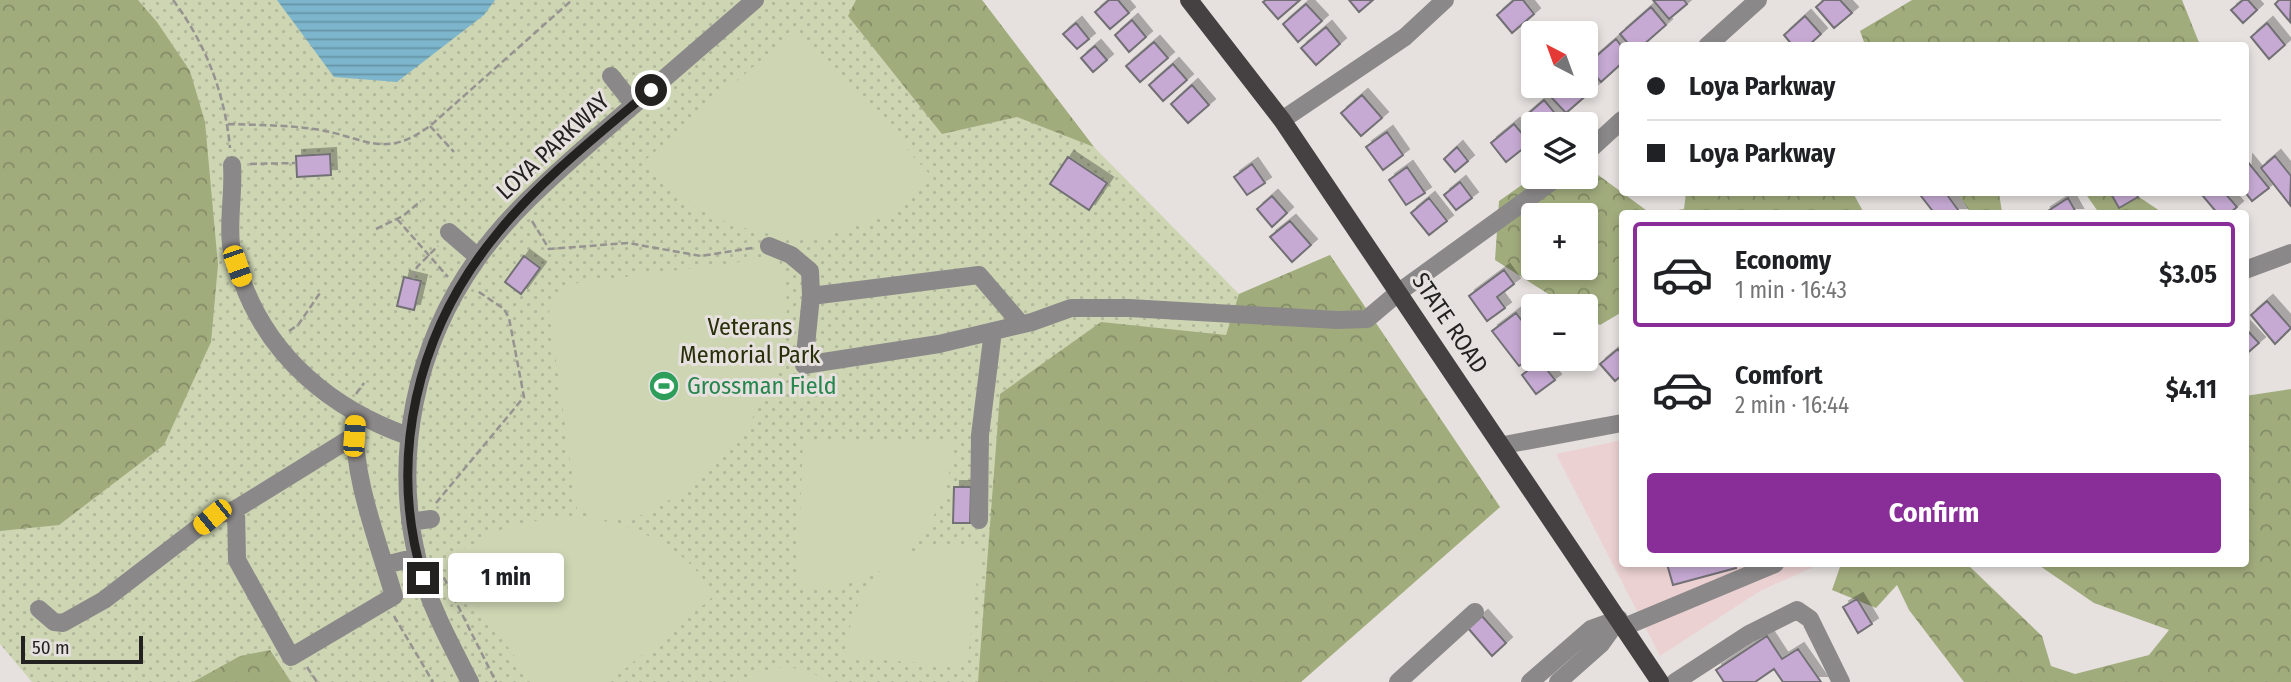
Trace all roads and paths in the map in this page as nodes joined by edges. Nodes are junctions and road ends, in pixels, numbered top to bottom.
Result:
1 (173, 0) edge
2 (572, 0) edge
3 (755, 0) edge
4 (1189, 0) edge
5 (1445, 0) edge
6 (1758, 0) edge
7 (1711, 42) edge
8 (611, 76) dead end
9 (634, 105) junction
10 (1282, 120) junction
11 (1619, 123) edge
12 (228, 124) junction
13 (430, 126) junction
14 (1598, 142) edge
15 (454, 152) dead end
16 (296, 163) dead end
17 (232, 165) junction
18 (1541, 189) edge
19 (421, 201) dead end
20 (521, 208) junction
21 (397, 219) junction
22 (376, 229) dead end
23 (449, 232) dead end
24 (769, 246) joint
25 (433, 252) dead end
26 (2291, 253) edge
27 (429, 257) junction
28 (478, 257) junction
29 (2249, 269) edge
30 (414, 279) dead end
31 (451, 279) dead end
32 (470, 289) dead end
33 (1399, 292) junction
34 (320, 293) dead end
35 (811, 296) junction
36 (1021, 324) junction
37 (294, 328) dead end
38 (993, 331) junction
39 (364, 383) dead end
40 (358, 391) dead end
41 (355, 414) junction
42 (1619, 424) edge
43 (354, 436) junction
44 (408, 436) junction
45 (1504, 445) junction
46 (236, 509) junction
47 (431, 519) joint
48 (979, 520) dead end
49 (410, 522) junction
50 (417, 557) junction
51 (437, 564) dead end
52 (385, 565) junction
53 (1767, 567) edge
54 (39, 608) dead end
55 (1475, 612) dead end
56 (396, 618) dead end
57 (1621, 623) junction
58 (309, 671) dead end
59 (317, 682) edge
60 (433, 682) edge
61 (470, 682) edge
62 (496, 682) edge
63 (1398, 682) edge
64 (1530, 682) edge
65 (1558, 682) edge
66 (1660, 682) edge
67 (1675, 682) edge
68 (1841, 682) edge

1 - 12 path
2 - 13 path
3 - 9 street, LOYA PARKWAY
4 - 10 main road, STATE ROAD
5 - 10 street
6 - 7 street
8 - 9 street
9 - 20 street, LOYA PARKWAY
10 - 33 main road, STATE ROAD
11 - 14 street
12 - 13 path
12 - 17 path
13 - 15 path
16 - 17 path
17 - 41 street
18 - 33 street
19 - 21 path
20 - 24 path
20 - 28 street, LOYA PARKWAY
21 - 22 path
21 - 27 path
23 - 28 street
24 - 35 street
25 - 27 path
26 - 29 street
27 - 30 path
27 - 31 path
28 - 44 street, LOYA PARKWAY
32 - 47 path
33 - 36 street
33 - 45 main road, STATE ROAD
34 - 37 path
35 - 36 street
35 - 38 street
36 - 38 street
38 - 48 street
39 - 40 path
41 - 43 street
41 - 44 street
42 - 45 street
43 - 46 street
43 - 52 street
44 - 49 street, LOYA PARKWAY
45 - 57 main road, STATE ROAD
46 - 52 street
46 - 54 street
47 - 49 street
49 - 50 street, LOYA PARKWAY
50 - 52 street
50 - 61 street, LOYA PARKWAY
51 - 62 path
53 - 57 street
55 - 63 street
56 - 60 path
57 - 64 street
57 - 65 street
57 - 66 main road, STATE ROAD
58 - 59 path
67 - 68 street

